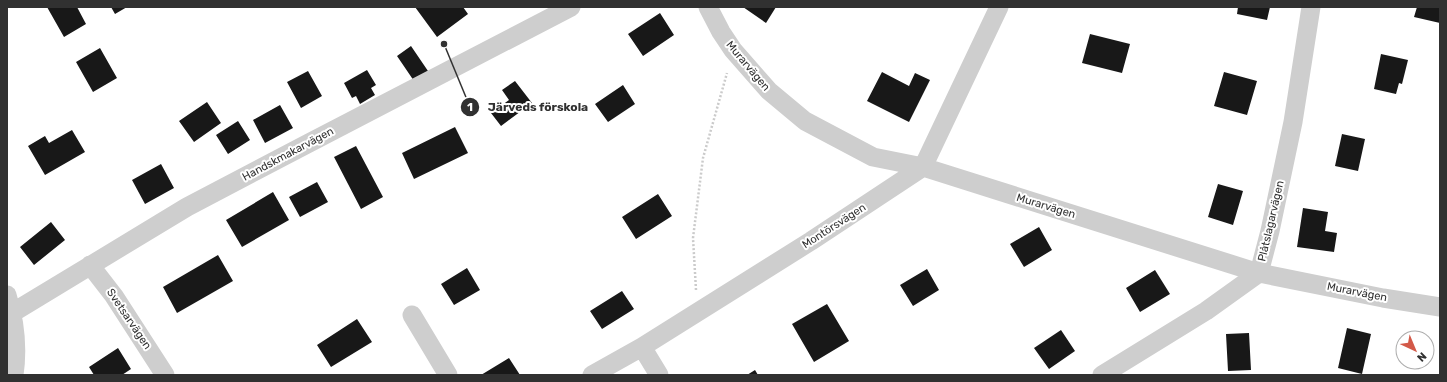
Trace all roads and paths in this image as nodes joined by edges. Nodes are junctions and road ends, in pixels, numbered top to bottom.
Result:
1 (571, 7) edge
2 (708, 7) edge
3 (999, 7) edge
4 (1311, 7) edge
5 (733, 50) junction
6 (923, 167) junction
7 (90, 265) junction
8 (1259, 273) junction
9 (10, 304) edge
10 (1440, 307) edge
11 (696, 312) junction
12 (412, 315) dead end
13 (642, 347) junction
14 (14, 375) edge
15 (165, 375) edge
16 (448, 375) edge
17 (592, 375) edge
18 (659, 375) edge
19 (1102, 375) edge

1 - 7 street, Handskmakarvägen
2 - 5 street, Murarvägen
3 - 6 street
4 - 8 street, Plåtslagarvägen
5 - 6 street, Murarvägen
5 - 11 path
6 - 8 street, Murarvägen
6 - 11 street, Montörsvägen
7 - 9 street, Handskmakarvägen
7 - 15 street, Svetsarvägen
8 - 10 street, Murarvägen
8 - 19 street, Plåtslagarvägen
9 - 14 street
11 - 13 street, Montörsvägen
12 - 16 street
13 - 17 street, Montörsvägen
13 - 18 street

